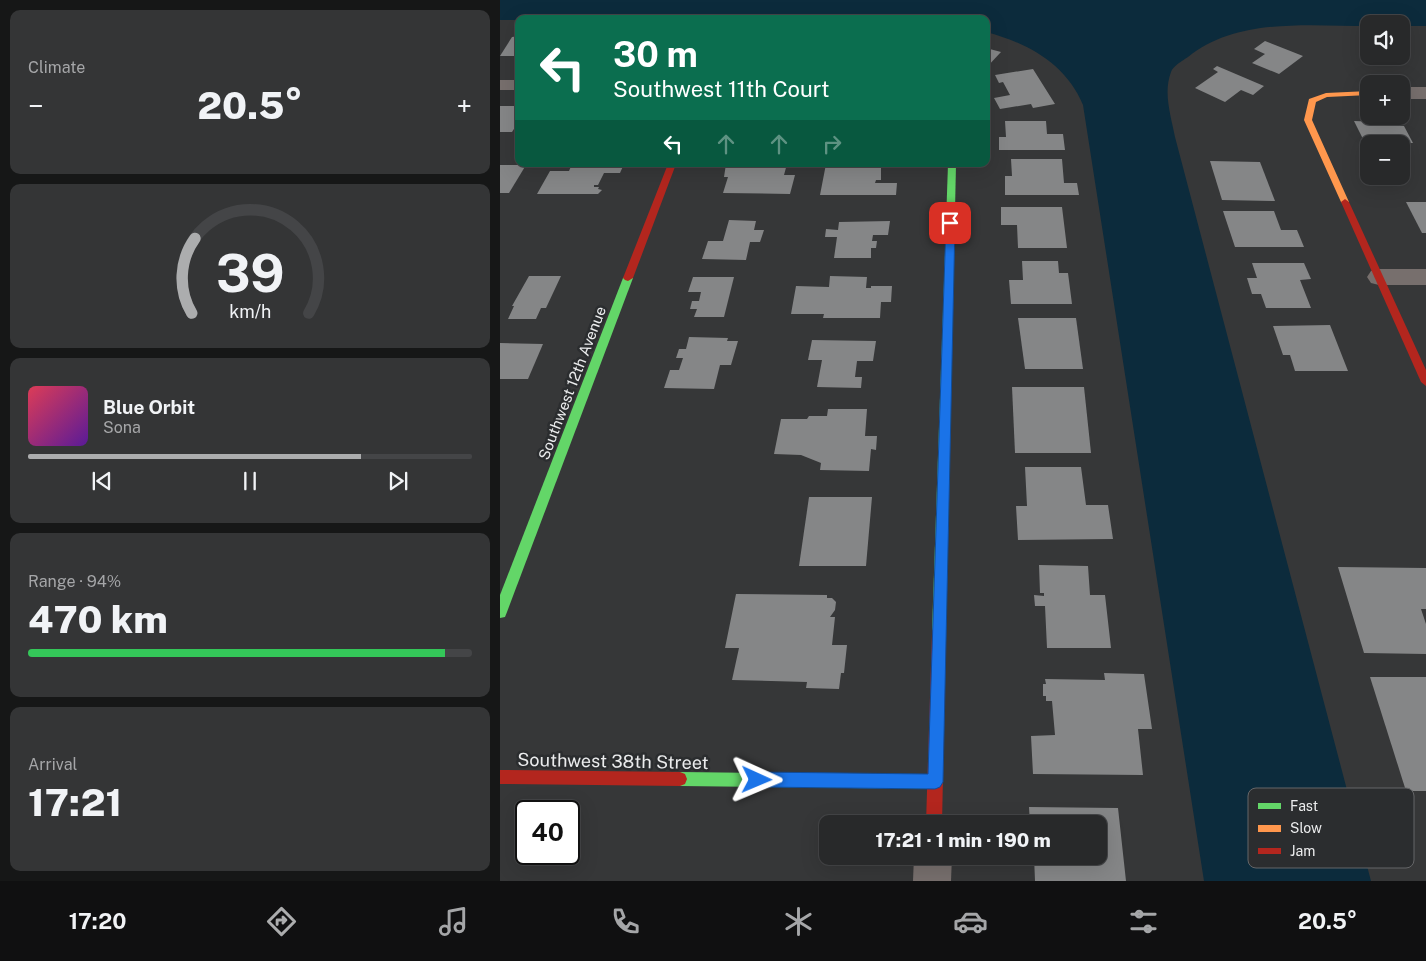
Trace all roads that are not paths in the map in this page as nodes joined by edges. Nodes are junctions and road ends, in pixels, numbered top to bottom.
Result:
1 (500, 85) edge
2 (515, 86) edge
3 (1360, 93) edge
4 (1410, 93) edge
5 (1426, 93) edge
6 (671, 167) edge
7 (952, 167) edge
8 (1379, 277) junction
9 (1426, 277) edge
10 (1426, 382) edge
11 (500, 612) edge
12 (500, 777) edge
13 (935, 782) junction
14 (934, 815) edge
15 (933, 865) edge
16 (932, 881) edge

1 - 2 street
3 - 8 street
4 - 5 street
6 - 11 street, Southwest 12th Avenue
7 - 13 street
8 - 9 street
8 - 10 street
12 - 13 street, Southwest 38th Street
13 - 14 street
15 - 16 street

